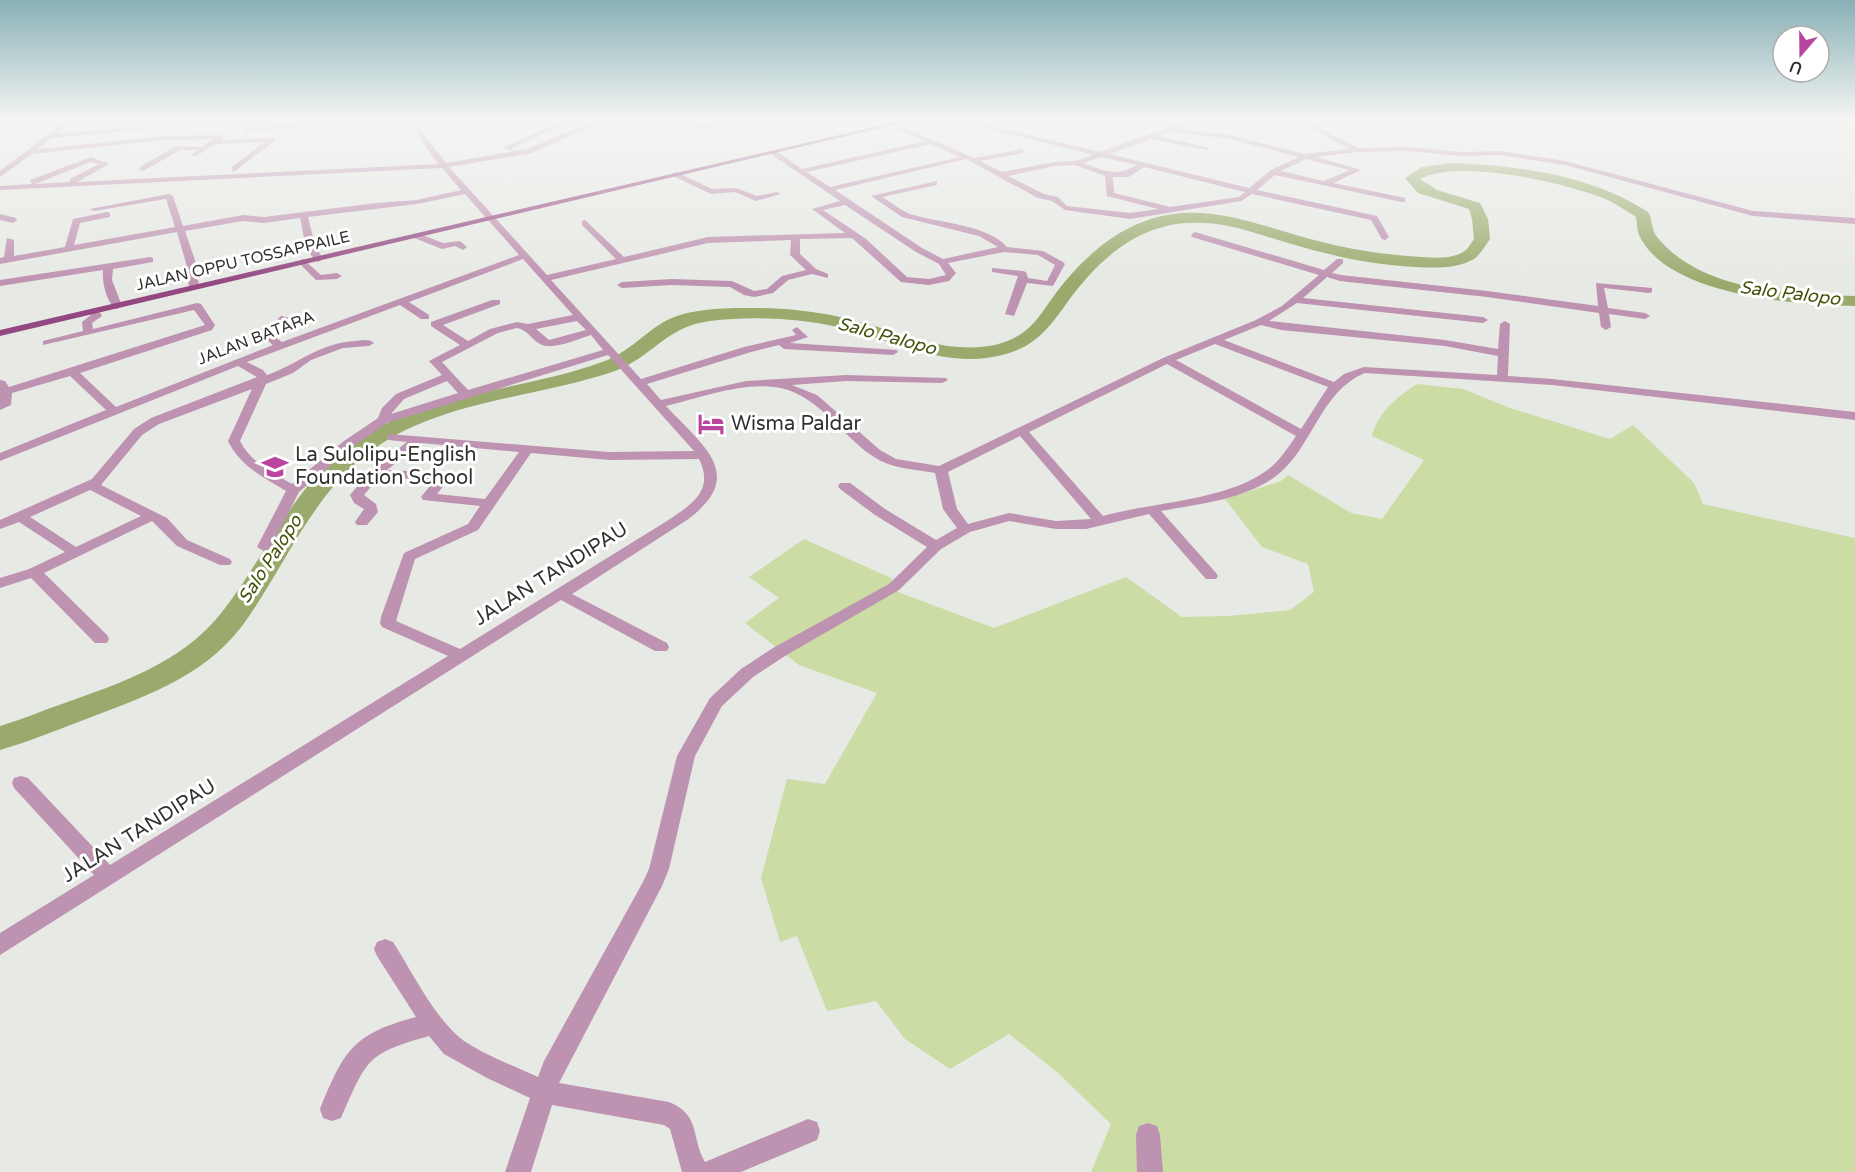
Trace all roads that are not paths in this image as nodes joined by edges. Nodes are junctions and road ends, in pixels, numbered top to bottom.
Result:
1 (1107, 174) edge
2 (51, 175) edge
3 (84, 175) edge
4 (265, 175) edge
5 (452, 175) edge
6 (673, 175) edge
7 (677, 175) edge
8 (806, 175) edge
9 (898, 175) edge
10 (1000, 175) edge
11 (1183, 175) edge
12 (1271, 175) edge
13 (1285, 175) edge
14 (1346, 175) edge
15 (1611, 175) edge
16 (176, 179) junction
17 (934, 183) dead end
18 (66, 184) junction
19 (79, 184) junction
20 (855, 184) junction
21 (1325, 184) junction
22 (22, 186) junction
23 (0, 188) edge
24 (827, 190) junction
25 (468, 191) junction
26 (1251, 191) junction
27 (777, 194) dead end
28 (875, 196) junction
29 (1389, 198) junction
30 (170, 199) junction
31 (1402, 200) dead end
32 (846, 202) junction
33 (1170, 210) junction
34 (94, 213) junction
35 (304, 216) junction
36 (1368, 216) junction
37 (0, 217) edge
38 (492, 218) junction
39 (13, 220) dead end
40 (1855, 221) edge
41 (585, 224) dead end
42 (179, 230) junction
43 (1195, 234) dead end
44 (854, 235) junction
45 (417, 236) junction
46 (796, 237) junction
47 (1385, 237) dead end
48 (10, 240) dead end
49 (463, 247) dead end
50 (69, 248) junction
51 (1004, 249) junction
52 (526, 255) junction
53 (318, 259) junction
54 (4, 260) edge
55 (150, 260) dead end
56 (622, 261) junction
57 (1340, 261) dead end
58 (303, 262) junction
59 (942, 262) junction
60 (108, 266) junction
61 (995, 270) dead end
62 (813, 271) junction
63 (1323, 274) junction
64 (337, 276) dead end
65 (825, 276) dead end
66 (546, 278) junction
67 (1023, 280) junction
68 (0, 283) edge
69 (622, 285) dead end
70 (194, 287) junction
71 (1649, 290) dead end
72 (1295, 300) junction
73 (400, 301) junction
74 (496, 302) dead end
75 (114, 307) junction
76 (1602, 310) junction
77 (93, 311) junction
78 (1010, 314) dead end
79 (1645, 316) dead end
80 (425, 317) dead end
81 (580, 317) junction
82 (285, 318) dead end
83 (1483, 320) dead end
84 (137, 321) junction
85 (1260, 322) junction
86 (1505, 324) dead end
87 (528, 327) junction
88 (1606, 327) dead end
89 (797, 330) dead end
90 (592, 332) junction
91 (0, 333) edge
92 (88, 333) junction
93 (1214, 340) junction
94 (369, 343) dead end
95 (47, 344) dead end
96 (468, 345) junction
97 (772, 345) junction
98 (280, 346) junction
99 (894, 352) dead end
100 (612, 353) junction
101 (1502, 353) junction
102 (1167, 360) junction
103 (238, 362) junction
104 (72, 372) junction
105 (449, 376) junction
106 (1502, 379) junction
107 (942, 380) dead end
108 (260, 382) junction
109 (639, 383) junction
110 (777, 383) junction
111 (1335, 386) junction
112 (3, 387) edge
113 (465, 394) junction
114 (657, 404) junction
115 (0, 406) edge
116 (116, 412) junction
117 (1855, 416) edge
118 (383, 420) junction
119 (1021, 430) junction
120 (1303, 435) junction
121 (393, 437) dead end
122 (417, 440) junction
123 (527, 450) junction
124 (704, 455) junction
125 (0, 457) edge
126 (941, 470) junction
127 (376, 474) junction
128 (91, 485) junction
129 (845, 486) dead end
130 (293, 490) junction
131 (489, 503) junction
132 (1151, 508) junction
133 (20, 516) junction
134 (152, 516) junction
135 (362, 522) dead end
136 (1101, 522) junction
137 (0, 525) edge
138 (965, 529) junction
139 (936, 546) junction
140 (264, 547) dead end
141 (76, 553) junction
142 (225, 562) dead end
143 (34, 572) junction
144 (1211, 576) dead end
145 (0, 583) edge
146 (561, 594) junction
147 (101, 639) dead end
148 (661, 646) dead end
149 (462, 656) junction
150 (21, 783) dead end
151 (108, 877) junction
152 (0, 945) edge
153 (385, 949) dead end
154 (433, 1024) junction
155 (544, 1092) junction
156 (332, 1108) dead end
157 (808, 1131) dead end
158 (1148, 1135) dead end
159 (518, 1172) edge
160 (698, 1172) edge
161 (711, 1172) edge
162 (1150, 1172) edge

1 - 33 street
2 - 22 street
3 - 18 street
4 - 16 street
5 - 25 street
6 - 38 main road, JALAN OPPU TOSSAPPAILE
7 - 27 street
8 - 24 street
9 - 20 street
10 - 33 street
11 - 26 street
12 - 26 street
13 - 21 street
14 - 21 street
15 - 40 street
16 - 19 street
16 - 30 street
17 - 28 street
18 - 19 street
18 - 22 street
19 - 34 street
20 - 24 street
20 - 28 street
21 - 29 street
22 - 23 street
24 - 32 street
25 - 35 street
25 - 38 street
26 - 33 street
26 - 36 street
28 - 51 street
29 - 31 street
29 - 36 street
30 - 34 street
30 - 42 street
32 - 44 street
32 - 59 street
34 - 50 street
35 - 42 street
35 - 53 street
36 - 47 street
37 - 39 street
38 - 45 main road, JALAN OPPU TOSSAPPAILE
38 - 52 street
41 - 56 street
42 - 50 street
42 - 70 street
43 - 63 street
44 - 46 street
44 - 59 street
45 - 49 street
45 - 53 main road, JALAN OPPU TOSSAPPAILE
46 - 56 street
46 - 62 street
48 - 54 street
50 - 54 street
51 - 59 street
51 - 67 street
52 - 66 street
52 - 73 street, JALAN BATARA
53 - 58 main road, JALAN OPPU TOSSAPPAILE
55 - 60 street
56 - 66 street
57 - 63 street
58 - 64 street
58 - 70 main road, JALAN OPPU TOSSAPPAILE
60 - 68 street
60 - 75 street
61 - 67 street
62 - 65 street
62 - 69 street
63 - 72 street
63 - 76 street
66 - 81 street
67 - 78 street
70 - 75 main road, JALAN OPPU TOSSAPPAILE
71 - 76 street
72 - 83 street
72 - 85 street
73 - 80 street
73 - 98 street, JALAN BATARA
74 - 96 street
75 - 77 main road, JALAN OPPU TOSSAPPAILE
75 - 84 street
76 - 79 street
76 - 88 street
77 - 91 main road, JALAN OPPU TOSSAPPAILE
77 - 92 street
81 - 87 street
81 - 90 street
82 - 98 street
84 - 92 street
84 - 104 street
85 - 93 street
85 - 101 street
86 - 101 street
87 - 90 street
87 - 96 street
89 - 97 street
90 - 100 street
92 - 95 street
93 - 102 street
93 - 111 street
94 - 108 street
96 - 105 street
97 - 99 street
97 - 109 street
98 - 103 street, JALAN BATARA
100 - 109 street
100 - 113 street
101 - 106 street
102 - 119 street
102 - 120 street
103 - 108 street
103 - 116 street, JALAN BATARA
104 - 112 street
104 - 116 street
105 - 113 street
105 - 118 street
106 - 111 street
106 - 117 street
107 - 110 street
108 - 128 street
108 - 130 street
109 - 114 street
110 - 114 street
110 - 126 street
111 - 120 street
112 - 115 street
113 - 118 street
114 - 124 street
116 - 125 street, JALAN BATARA
118 - 130 street
119 - 126 street
119 - 136 street
120 - 132 street
121 - 122 street
122 - 123 street
122 - 127 street
123 - 124 street
123 - 131 street
124 - 146 street, JALAN TANDIPAU
126 - 138 street
127 - 131 street
127 - 135 street
128 - 133 street
128 - 134 street
129 - 139 street
130 - 140 street
131 - 149 street
132 - 136 street
132 - 144 street
133 - 137 street
133 - 141 street
134 - 141 street
134 - 142 street
136 - 138 street
138 - 139 street
139 - 155 street
141 - 143 street
143 - 145 street
143 - 147 street
146 - 148 street
146 - 149 street, JALAN TANDIPAU
149 - 151 street, JALAN TANDIPAU
150 - 151 street
151 - 152 street, JALAN TANDIPAU
153 - 154 street
154 - 155 street
154 - 156 street
155 - 159 street
155 - 160 street
157 - 161 street
158 - 162 street

